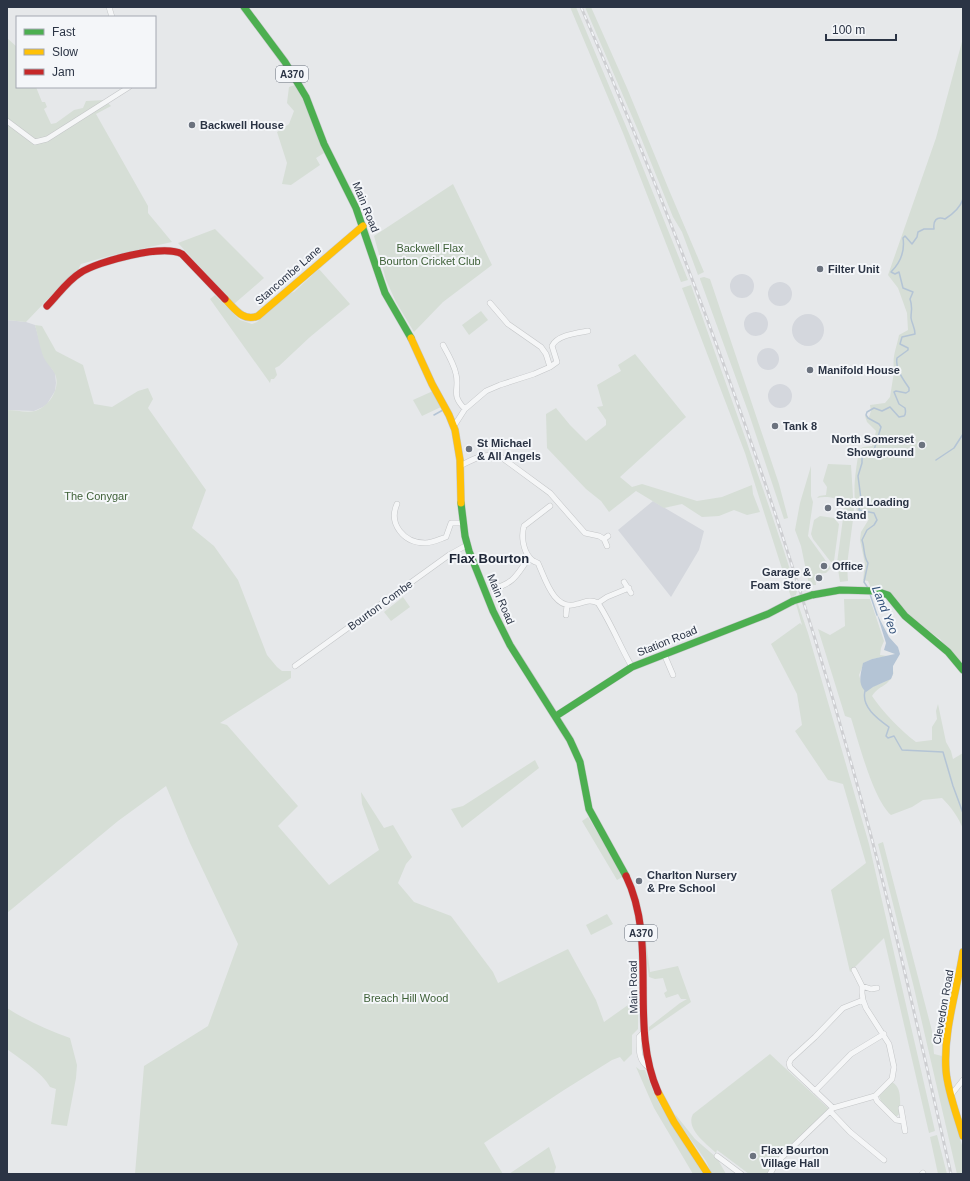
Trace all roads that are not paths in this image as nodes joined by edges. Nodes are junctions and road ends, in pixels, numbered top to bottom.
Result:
1 (244, 7) edge
2 (127, 88) edge
3 (7, 121) edge
4 (363, 226) junction
5 (490, 303) dead end
6 (47, 306) dead end
7 (588, 331) dead end
8 (443, 346) dead end
9 (550, 367) junction
10 (465, 409) junction
11 (453, 425) junction
12 (460, 466) junction
13 (398, 504) dead end
14 (550, 506) dead end
15 (462, 523) junction
16 (467, 545) junction
17 (607, 546) dead end
18 (529, 558) junction
19 (624, 582) dead end
20 (497, 589) dead end
21 (598, 603) junction
22 (567, 605) junction
23 (566, 614) dead end
24 (664, 654) junction
25 (295, 666) dead end
26 (632, 667) junction
27 (963, 670) edge
28 (673, 676) dead end
29 (556, 716) junction
30 (963, 952) edge
31 (854, 970) dead end
32 (862, 986) junction
33 (877, 988) dead end
34 (863, 1000) junction
35 (884, 1034) junction
36 (963, 1080) edge
37 (815, 1091) junction
38 (950, 1095) junction
39 (875, 1096) junction
40 (901, 1108) dead end
41 (831, 1109) junction
42 (903, 1121) junction
43 (905, 1131) dead end
44 (963, 1136) edge
45 (717, 1156) dead end
46 (884, 1160) dead end
47 (708, 1174) edge
48 (740, 1174) edge
49 (770, 1174) edge

1 - 4 main road, Main Road / A370
2 - 3 street
4 - 6 main road, Stancombe Lane
4 - 11 main road, Main Road / A370
5 - 9 street
7 - 9 street
8 - 10 street
9 - 10 street
10 - 11 street
11 - 12 main road, Main Road / A370
12 - 15 main road, Main Road / A370
12 - 17 street
13 - 15 street
14 - 18 street
15 - 16 main road, Main Road / A370
16 - 25 street, Bourton Combe
16 - 29 main road, Main Road / A370
18 - 20 street
18 - 22 street
19 - 21 street
21 - 22 street
21 - 26 street
22 - 23 street
24 - 26 main road, Station Road
24 - 27 main road, Station Road, bridge
24 - 28 street
26 - 29 main road, Station Road
29 - 47 main road, Main Road / A370
30 - 38 main road, Clevedon Road
31 - 32 street
32 - 33 street
32 - 34 street
34 - 35 street
34 - 37 street
35 - 37 street
35 - 39 street
36 - 38 street
37 - 41 street
38 - 44 main road, Clevedon Road
39 - 41 street
39 - 42 street
40 - 42 street
41 - 46 street
41 - 49 street
42 - 43 street
45 - 48 street

